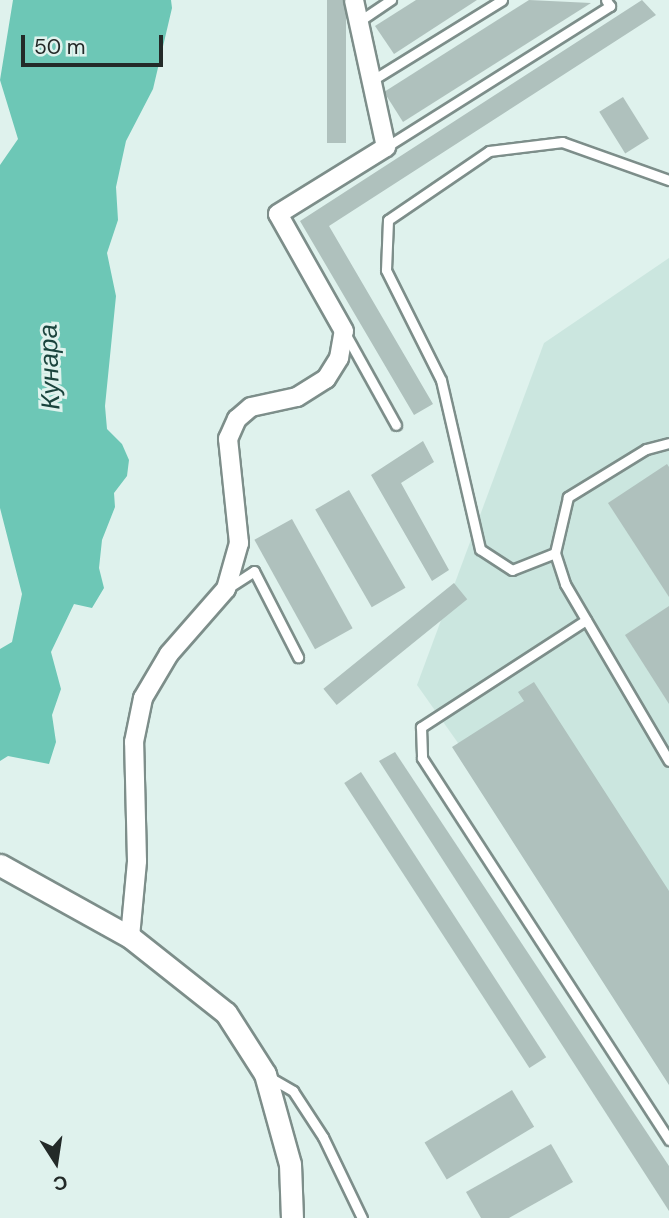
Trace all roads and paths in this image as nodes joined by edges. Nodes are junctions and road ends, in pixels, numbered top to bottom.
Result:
1 (354, 0) edge
2 (391, 0) edge
3 (502, 0) edge
4 (606, 0) edge
5 (359, 22) junction
6 (371, 81) junction
7 (386, 147) junction
8 (669, 180) edge
9 (344, 331) junction
10 (396, 425) dead end
11 (669, 443) edge
12 (555, 553) junction
13 (226, 589) junction
14 (586, 620) junction
15 (298, 657) dead end
16 (669, 761) edge
17 (0, 865) edge
18 (131, 937) junction
19 (265, 1074) junction
20 (669, 1140) edge
21 (292, 1218) edge
22 (362, 1218) edge

1 - 5 street
2 - 5 lane
3 - 6 lane
4 - 7 lane
5 - 6 street
6 - 7 street
7 - 9 street
8 - 12 lane
9 - 10 lane
9 - 13 street
11 - 12 lane
12 - 14 lane
13 - 15 lane
13 - 18 street
14 - 16 lane
14 - 20 lane
17 - 18 street
18 - 19 street
19 - 21 street
19 - 22 lane

